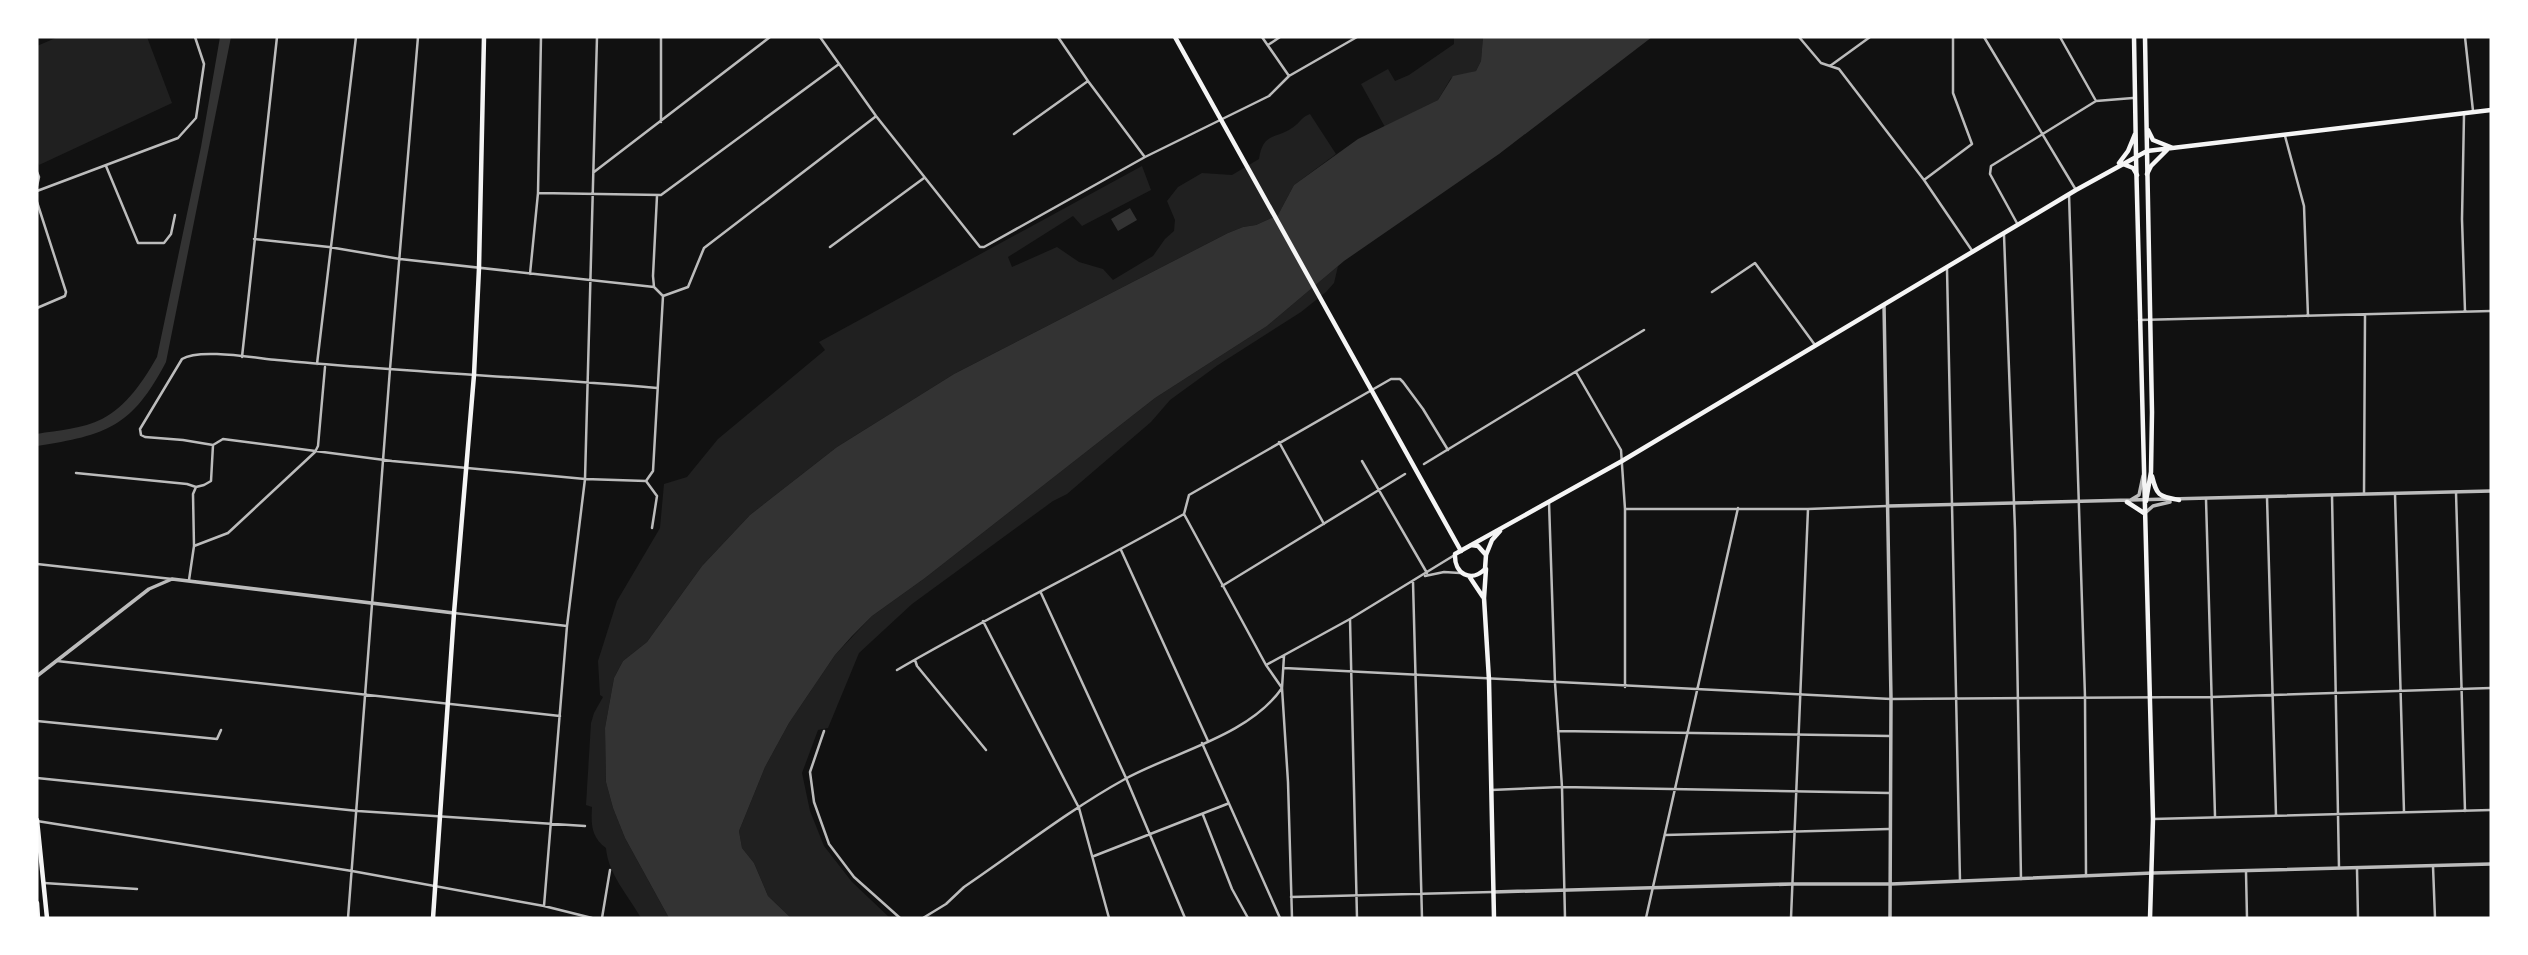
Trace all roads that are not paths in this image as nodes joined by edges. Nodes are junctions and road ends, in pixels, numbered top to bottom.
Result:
1 (195, 37) edge
2 (277, 37) edge
3 (356, 37) edge
4 (418, 37) edge
5 (484, 37) edge
6 (541, 37) edge
7 (597, 37) edge
8 (661, 37) edge
9 (770, 37) edge
10 (820, 37) edge
11 (1175, 37) edge
12 (1262, 37) edge
13 (1280, 37) edge
14 (1357, 37) edge
15 (1799, 37) edge
16 (1870, 37) edge
17 (1953, 37) edge
18 (1984, 37) edge
19 (2060, 37) edge
20 (2134, 37) edge
21 (2145, 37) edge
22 (2465, 37) edge
23 (1061, 38) edge
24 (1268, 45) junction
25 (839, 64) junction
26 (1830, 66) junction
27 (1289, 76) junction
28 (1088, 81) junction
29 (2136, 98) junction
30 (2096, 101) junction
31 (2491, 110) edge
32 (2473, 111) junction
33 (2463, 113) junction
34 (876, 116) junction
35 (661, 122) junction
36 (2147, 127) junction
37 (2136, 131) junction
38 (1014, 134) dead end
39 (2043, 134) junction
40 (2285, 135) junction
41 (2177, 149) junction
42 (2167, 150) junction
43 (2147, 151) junction
44 (2136, 156) junction
45 (1145, 157) junction
46 (2122, 163) junction
47 (106, 165) junction
48 (2117, 167) junction
49 (37, 172) edge
50 (594, 172) junction
51 (2147, 174) junction
52 (2137, 175) junction
53 (924, 178) junction
54 (1924, 180) junction
55 (37, 188) edge
56 (2076, 190) junction
57 (538, 193) junction
58 (594, 194) junction
59 (2069, 194) junction
60 (657, 196) junction
61 (37, 202) edge
62 (175, 215) dead end
63 (2018, 225) junction
64 (2004, 234) junction
65 (254, 239) junction
66 (329, 247) junction
67 (830, 247) dead end
68 (1973, 251) junction
69 (400, 259) junction
70 (1947, 267) junction
71 (479, 268) junction
72 (530, 274) junction
73 (590, 280) junction
74 (654, 287) junction
75 (1712, 292) dead end
76 (663, 296) junction
77 (1884, 305) junction
78 (37, 307) edge
79 (2465, 311) junction
80 (2491, 311) edge
81 (2365, 314) junction
82 (2308, 316) junction
83 (2139, 320) junction
84 (2150, 320) junction
85 (1644, 330) dead end
86 (1815, 345) junction
87 (242, 356) junction
88 (317, 364) junction
89 (325, 366) junction
90 (390, 369) junction
91 (1576, 372) junction
92 (474, 375) junction
93 (590, 382) junction
94 (657, 388) junction
95 (1279, 442) junction
96 (213, 444) junction
97 (1448, 450) junction
98 (315, 452) junction
99 (383, 460) junction
100 (1362, 461) dead end
101 (1622, 461) junction
102 (1424, 464) dead end
103 (467, 468) junction
104 (2151, 471) junction
105 (76, 473) dead end
106 (1405, 474) dead end
107 (2143, 475) junction
108 (586, 479) junction
109 (646, 481) junction
110 (196, 487) junction
111 (1379, 490) junction
112 (2491, 491) edge
113 (2455, 492) junction
114 (2395, 493) junction
115 (2364, 494) junction
116 (2332, 495) junction
117 (2267, 497) junction
118 (2206, 499) junction
119 (2179, 500) junction
120 (1549, 501) junction
121 (2146, 501) junction
122 (2080, 502) junction
123 (2127, 502) junction
124 (2014, 504) junction
125 (1954, 505) junction
126 (1889, 506) junction
127 (1738, 508) junction
128 (1625, 509) junction
129 (1808, 509) junction
130 (2145, 513) junction
131 (1184, 514) junction
132 (1324, 524) junction
133 (1503, 527) junction
134 (652, 528) dead end
135 (1471, 545) junction
136 (194, 546) junction
137 (1121, 550) junction
138 (1461, 551) junction
139 (1455, 554) junction
140 (1486, 555) junction
141 (37, 564) edge
142 (1486, 566) junction
143 (1427, 573) junction
144 (1462, 574) junction
145 (1469, 576) junction
146 (172, 579) junction
147 (1419, 579) junction
148 (189, 580) junction
149 (1413, 582) junction
150 (1222, 586) junction
151 (1041, 593) junction
152 (1484, 598) junction
153 (373, 603) junction
154 (454, 612) junction
155 (1350, 619) junction
156 (983, 621) junction
157 (567, 625) junction
158 (1284, 656) junction
159 (915, 660) junction
160 (57, 661) junction
161 (1266, 665) junction
162 (1284, 668) junction
163 (897, 670) dead end
164 (1352, 672) junction
165 (37, 676) edge
166 (1417, 676) junction
167 (1489, 680) junction
168 (1555, 683) junction
169 (1625, 687) junction
170 (1282, 688) junction
171 (2491, 688) edge
172 (2459, 689) junction
173 (1697, 690) junction
174 (2399, 692) junction
175 (2335, 693) junction
176 (365, 695) junction
177 (1800, 695) junction
178 (2272, 695) junction
179 (2085, 697) junction
180 (2150, 697) junction
181 (2212, 697) junction
182 (2019, 698) junction
183 (1891, 699) junction
184 (1956, 700) junction
185 (448, 704) junction
186 (560, 716) junction
187 (37, 721) edge
188 (220, 730) dead end
189 (824, 731) dead end
190 (1558, 731) junction
191 (1688, 733) junction
192 (1799, 735) junction
193 (1890, 736) junction
194 (1208, 740) junction
195 (1202, 744) junction
196 (986, 750) dead end
197 (37, 778) edge
198 (1126, 778) junction
199 (1562, 787) junction
200 (1675, 789) junction
201 (1491, 790) junction
202 (1796, 793) junction
203 (1890, 793) junction
204 (1227, 804) junction
205 (1079, 808) junction
206 (2491, 810) edge
207 (358, 811) junction
208 (2465, 811) junction
209 (2404, 813) junction
210 (2338, 814) junction
211 (440, 815) junction
212 (1203, 815) junction
213 (2276, 815) junction
214 (2215, 816) junction
215 (2152, 819) junction
216 (37, 821) edge
217 (551, 822) junction
218 (585, 826) dead end
219 (1890, 829) junction
220 (1794, 831) junction
221 (1150, 835) junction
222 (1665, 835) junction
223 (1094, 856) junction
224 (2491, 864) edge
225 (2433, 866) junction
226 (2339, 868) junction
227 (2357, 868) junction
228 (352, 870) junction
229 (610, 870) dead end
230 (2246, 872) junction
231 (2153, 873) junction
232 (2086, 876) junction
233 (2021, 879) junction
234 (1960, 881) junction
235 (44, 883) junction
236 (1792, 884) junction
237 (1891, 884) junction
238 (435, 886) junction
239 (1653, 887) junction
240 (136, 889) dead end
241 (1564, 890) junction
242 (1493, 892) junction
243 (1421, 894) junction
244 (1357, 895) junction
245 (1291, 897) junction
246 (37, 903) edge
247 (544, 906) junction
248 (38, 918) edge
249 (47, 918) edge
250 (348, 918) edge
251 (433, 918) edge
252 (592, 918) edge
253 (602, 918) edge
254 (900, 918) edge
255 (923, 918) edge
256 (1109, 918) edge
257 (1185, 918) edge
258 (1248, 918) edge
259 (1280, 918) edge
260 (1292, 918) edge
261 (1357, 918) edge
262 (1422, 918) edge
263 (1494, 918) edge
264 (1565, 918) edge
265 (1646, 918) edge
266 (1791, 918) edge
267 (1890, 918) edge
268 (2150, 918) edge
269 (2247, 918) edge
270 (2358, 918) edge
271 (2435, 918) edge

1 - 47 street
2 - 65 street
3 - 66 street
4 - 69 street
5 - 71 main road
6 - 57 street
7 - 50 street
8 - 35 street
9 - 35 street
10 - 25 street
11 - 138 main road
12 - 24 street
13 - 24 street
14 - 27 street
15 - 26 street
16 - 26 street
17 - 54 street
18 - 39 street
19 - 30 street
20 - 29 main road
21 - 36 main road
22 - 32 street
23 - 28 street
24 - 27 street
25 - 34 street
25 - 60 street
26 - 54 street
27 - 45 street
28 - 38 street
28 - 45 street
29 - 30 street
29 - 37 main road
30 - 39 street
31 - 32 main road
32 - 33 main road
33 - 40 main road
33 - 79 street
34 - 53 street
34 - 76 street
35 - 50 street
36 - 41 main road
36 - 43 main road
37 - 44 main road
37 - 48 main road
39 - 56 street
39 - 63 street
40 - 41 main road
40 - 82 street
41 - 42 main road
42 - 43 main road
42 - 51 main road
43 - 44 main road
43 - 51 main road
44 - 46 main road
44 - 52 main road
45 - 53 street
46 - 48 main road
46 - 52 main road
47 - 55 street
47 - 62 street
48 - 56 main road
49 - 55 street
50 - 58 street
51 - 84 main road
52 - 83 main road
53 - 67 street
54 - 68 street
56 - 59 main road
57 - 58 street
57 - 72 street
58 - 60 street
58 - 73 street
59 - 63 main road
59 - 122 street
60 - 74 street
61 - 78 street
63 - 64 main road
64 - 68 main road
64 - 124 street
65 - 66 street
65 - 87 street
66 - 69 street
66 - 88 street
68 - 70 main road
69 - 71 street
69 - 90 street
70 - 77 main road
70 - 125 street
71 - 72 street
71 - 92 main road
72 - 73 street
73 - 74 street
73 - 93 street
74 - 76 street
75 - 86 street
76 - 94 street
77 - 86 main road
77 - 126 street
79 - 80 street
79 - 81 street
81 - 82 street
81 - 115 street
82 - 84 street
83 - 84 street
83 - 107 main road
84 - 104 main road
85 - 91 street
86 - 101 main road
87 - 88 street
87 - 96 street
88 - 89 street
89 - 90 street
89 - 98 street
90 - 92 street
90 - 99 street
91 - 97 street
91 - 101 street
92 - 93 street
92 - 103 main road
93 - 94 street
93 - 108 street
94 - 109 street
95 - 97 street
95 - 131 street
95 - 132 street
96 - 98 street
96 - 110 street
97 - 102 street
98 - 99 street
98 - 136 street
99 - 103 street
99 - 153 street
100 - 111 street
101 - 120 main road
101 - 128 street
103 - 108 street
103 - 154 main road
104 - 119 main road
104 - 121 main road
105 - 110 street
106 - 111 street
107 - 121 main road
107 - 123 street
108 - 109 street
108 - 157 street
109 - 134 street
110 - 136 street
111 - 132 street
111 - 143 street
112 - 113 street
113 - 114 street
113 - 172 street
114 - 115 street
114 - 174 street
115 - 116 street
116 - 117 street
116 - 175 street
117 - 118 street
117 - 178 street
118 - 119 street
118 - 181 street
119 - 121 street
119 - 130 street
120 - 133 main road
120 - 168 street
121 - 123 street
121 - 130 main road
122 - 123 street
122 - 124 street
122 - 179 street
123 - 130 main road
124 - 125 street
124 - 182 street
125 - 126 street
125 - 184 street
126 - 129 street
126 - 183 street
127 - 128 street
127 - 129 street
127 - 173 street
128 - 169 street
129 - 177 street
130 - 180 main road
131 - 137 street
131 - 150 street
132 - 150 street
133 - 135 main road
133 - 140 main road
135 - 138 main road
135 - 140 main road
136 - 148 street
137 - 151 street
137 - 194 street
138 - 139 main road
139 - 143 street
139 - 144 main road
140 - 142 main road
141 - 146 street
142 - 145 main road
142 - 152 main road
143 - 147 street
144 - 145 main road
144 - 147 street
145 - 152 main road
146 - 148 street
146 - 160 street
147 - 149 street
148 - 153 street
149 - 155 street
149 - 166 street
150 - 161 street
151 - 156 street
151 - 198 street
152 - 167 main road
153 - 154 street
153 - 176 street
154 - 157 street
154 - 185 main road
155 - 158 street
155 - 164 street
156 - 159 street
156 - 205 street
157 - 186 street
158 - 161 street
158 - 162 street
159 - 163 street
159 - 196 street
160 - 165 street
160 - 176 street
161 - 170 street
162 - 164 street
162 - 170 street
164 - 166 street
164 - 244 street
166 - 167 street
166 - 243 street
167 - 168 street
167 - 201 main road
168 - 169 street
168 - 190 street
169 - 173 street
170 - 194 street
170 - 245 street
171 - 172 street
172 - 174 street
172 - 208 street
173 - 177 street
173 - 191 street
174 - 175 street
174 - 209 street
175 - 178 street
175 - 210 street
176 - 185 street
176 - 207 street
177 - 183 street
177 - 192 street
178 - 181 street
178 - 213 street
179 - 180 street
179 - 182 street
179 - 232 street
180 - 181 street
180 - 215 main road
181 - 214 street
182 - 184 street
182 - 233 street
183 - 184 street
183 - 193 street
184 - 234 street
185 - 186 street
185 - 211 main road
186 - 217 street
187 - 188 street
189 - 254 street
190 - 191 street
190 - 199 street
191 - 192 street
191 - 200 street
192 - 193 street
192 - 202 street
193 - 203 street
194 - 195 street
195 - 198 street
195 - 204 street
197 - 207 street
198 - 205 street
198 - 221 street
199 - 200 street
199 - 201 street
199 - 241 street
200 - 202 street
200 - 222 street
201 - 242 main road
202 - 203 street
202 - 220 street
203 - 219 street
204 - 212 street
204 - 259 street
205 - 223 street
205 - 255 street
206 - 208 street
207 - 211 street
207 - 228 street
208 - 209 street
209 - 210 street
210 - 213 street
210 - 226 street
211 - 217 street
211 - 238 main road
212 - 221 street
212 - 258 street
213 - 214 street
214 - 215 street
215 - 231 main road
216 - 228 street
216 - 235 main road
217 - 218 street
217 - 247 street
219 - 220 street
219 - 237 street
220 - 222 street
220 - 236 street
221 - 223 street
221 - 257 street
222 - 239 street
223 - 256 street
224 - 225 street
225 - 227 street
225 - 271 street
226 - 227 street
226 - 230 street
227 - 270 street
228 - 238 street
228 - 250 street
229 - 253 street
230 - 231 street
230 - 269 street
231 - 232 street
231 - 268 main road
232 - 233 street
233 - 234 street
234 - 237 street
235 - 240 street
235 - 249 main road
236 - 237 street
236 - 239 street
236 - 266 street
237 - 267 street
238 - 247 street
238 - 251 main road
239 - 241 street
239 - 265 street
241 - 242 street
241 - 264 street
242 - 243 street
242 - 263 main road
243 - 244 street
243 - 262 street
244 - 245 street
244 - 261 street
245 - 260 street
246 - 248 main road
247 - 252 street

